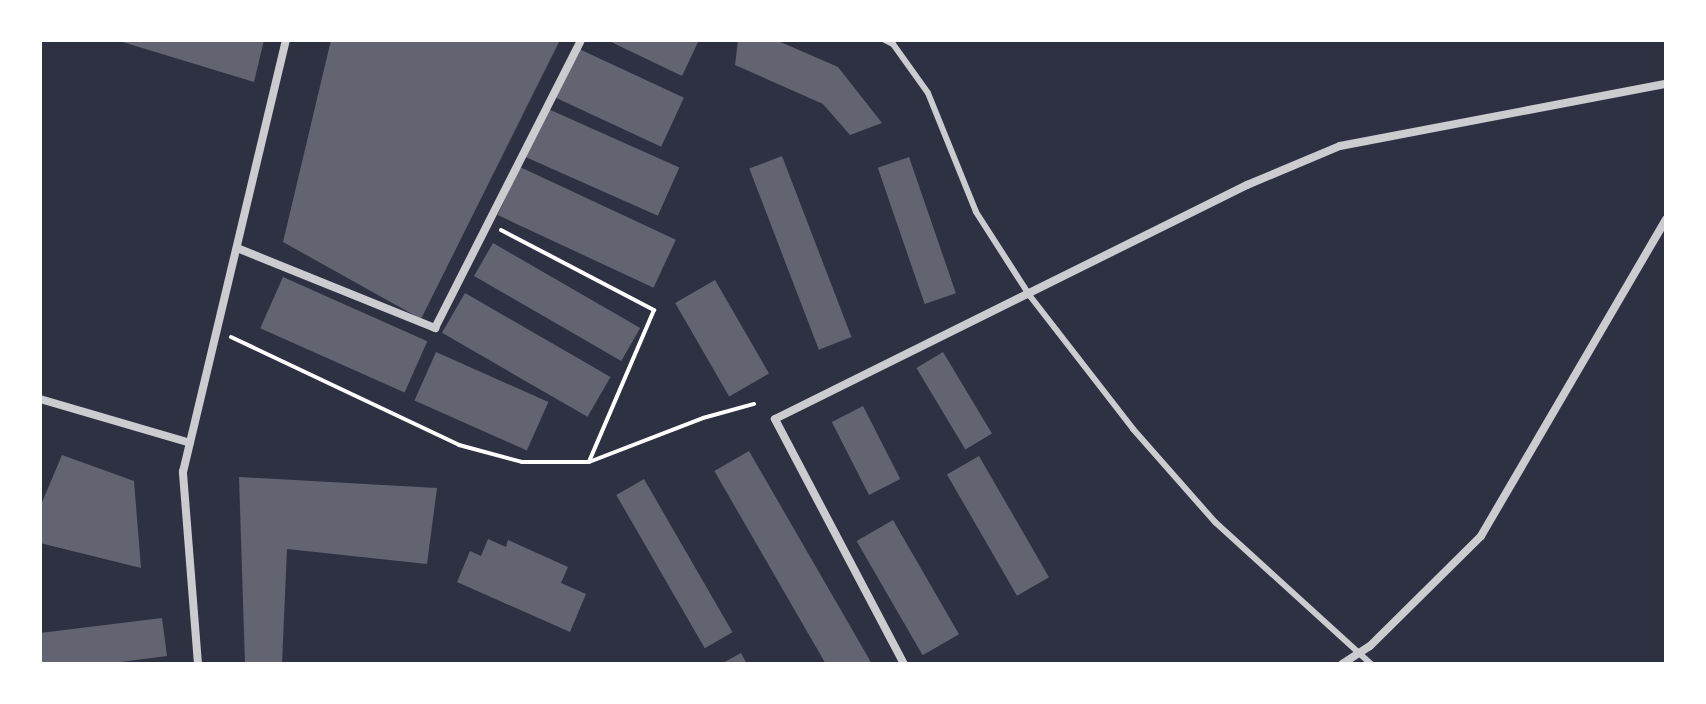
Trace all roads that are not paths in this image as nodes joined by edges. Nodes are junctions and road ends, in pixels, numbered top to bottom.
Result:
1 (286, 40) edge
2 (581, 40) edge
3 (885, 40) edge
4 (1666, 84) edge
5 (1666, 219) edge
6 (237, 248) junction
7 (1030, 296) junction
8 (40, 399) edge
9 (190, 443) junction
10 (1359, 653) junction
11 (198, 664) edge
12 (904, 664) edge
13 (1342, 664) edge
14 (1371, 664) edge

1 - 6 street
2 - 6 street
3 - 7 lane
4 - 7 street
5 - 10 street
6 - 9 street
7 - 10 lane
7 - 12 street
8 - 9 street
9 - 11 street
10 - 13 street
10 - 14 lane

